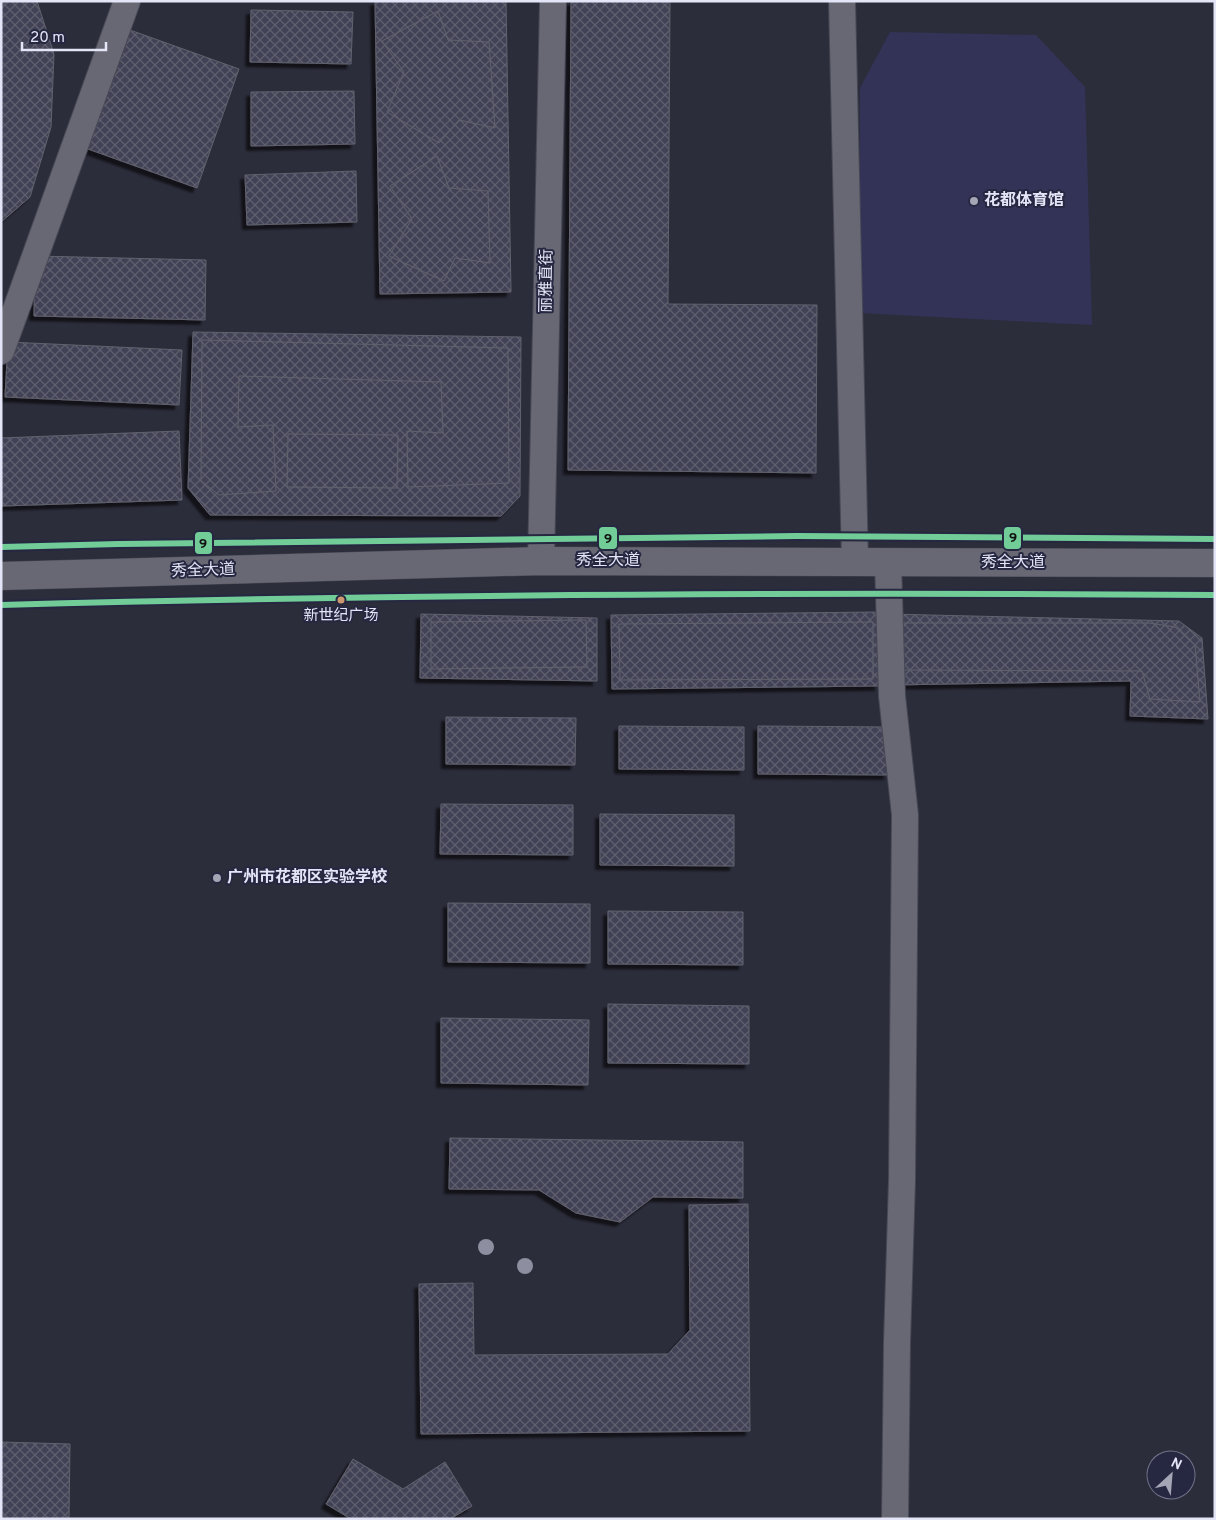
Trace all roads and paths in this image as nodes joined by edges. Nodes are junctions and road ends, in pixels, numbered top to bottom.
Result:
1 (127, 1) edge
2 (553, 1) edge
3 (842, 1) edge
4 (1, 351) edge
5 (541, 561) junction
6 (855, 562) junction
7 (888, 562) junction
8 (1215, 563) edge
9 (1, 576) edge
10 (895, 1519) edge

1 - 4 street
2 - 5 street, 丽雅直街
3 - 6 street
5 - 6 street, 秀全大道
5 - 9 street, 秀全大道
6 - 7 street, 秀全大道
7 - 8 street, 秀全大道
7 - 10 street

